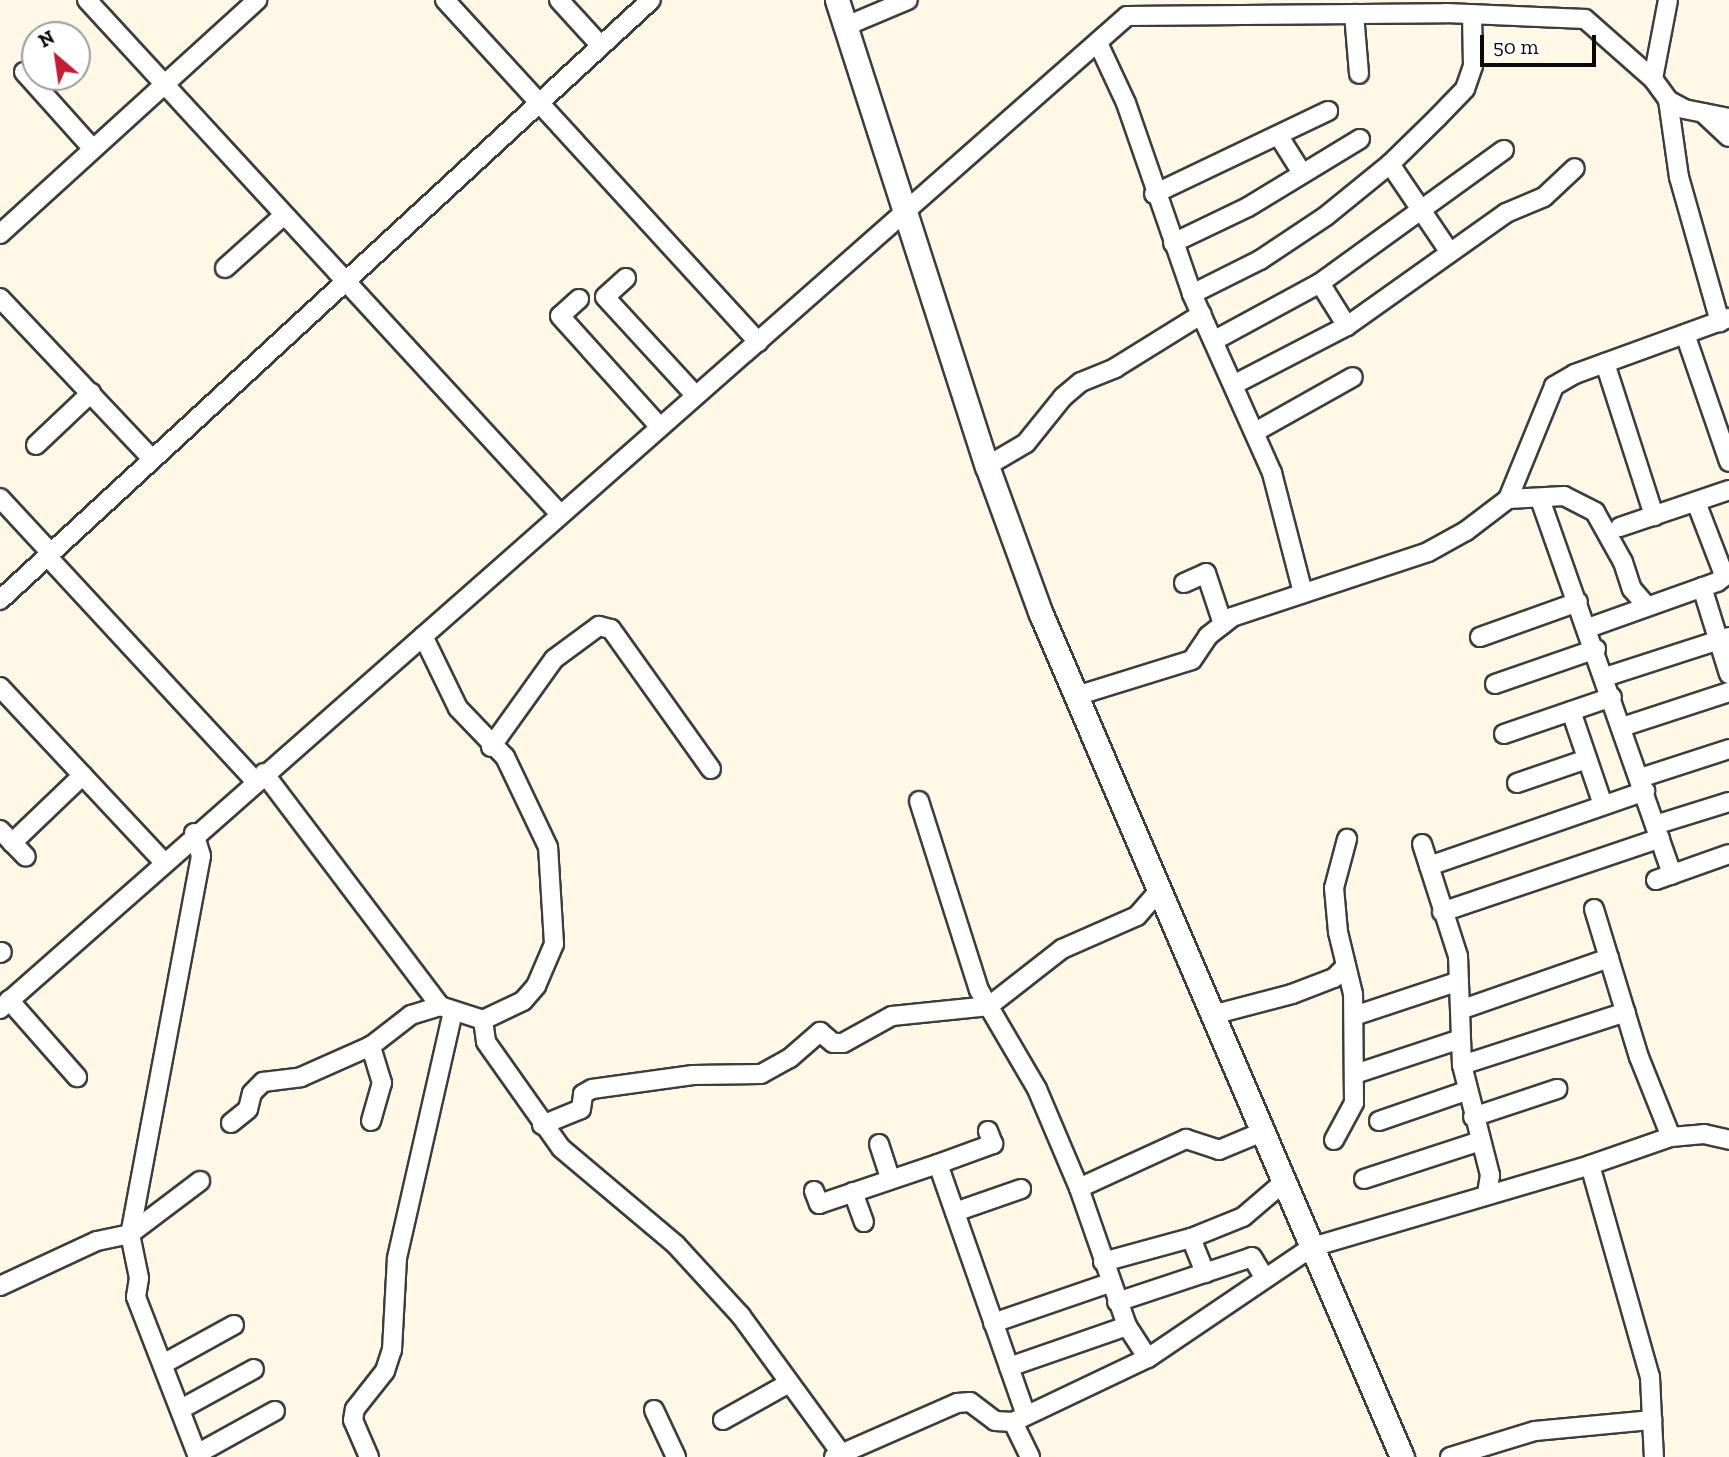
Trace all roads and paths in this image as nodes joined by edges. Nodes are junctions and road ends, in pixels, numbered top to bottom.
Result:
1 (87, 0) edge
2 (257, 0) edge
3 (445, 0) edge
4 (559, 0) edge
5 (651, 0) edge
6 (837, 0) edge
7 (908, 0) edge
8 (1668, 0) edge
9 (1394, 7) edge
10 (1444, 7) edge
11 (1354, 14) junction
12 (1472, 14) junction
13 (846, 26) junction
14 (601, 46) junction
15 (1093, 48) junction
16 (1359, 74) dead end
17 (1653, 79) junction
18 (166, 84) junction
19 (41, 91) edge
20 (1668, 100) junction
21 (539, 103) junction
22 (1328, 111) dead end
23 (1703, 113) junction
24 (1729, 118) edge
25 (1280, 138) junction
26 (1729, 138) edge
27 (1360, 139) dead end
28 (93, 149) junction
29 (1504, 150) dead end
30 (1390, 164) junction
31 (1575, 168) dead end
32 (1301, 173) junction
33 (1154, 194) junction
34 (907, 209) junction
35 (1420, 209) junction
36 (283, 216) junction
37 (0, 234) edge
38 (1173, 243) junction
39 (1449, 251) junction
40 (225, 268) dead end
41 (626, 278) dead end
42 (345, 283) junction
43 (1320, 283) junction
44 (1192, 294) junction
45 (0, 298) edge
46 (579, 299) dead end
47 (1202, 314) junction
48 (1725, 320) edge
49 (1346, 326) junction
50 (1685, 334) junction
51 (1215, 340) junction
52 (758, 342) junction
53 (1605, 363) junction
54 (1353, 377) dead end
55 (1234, 384) junction
56 (91, 393) junction
57 (695, 396) junction
58 (659, 426) junction
59 (1255, 432) junction
60 (36, 445) dead end
61 (152, 459) junction
62 (1729, 462) edge
63 (987, 466) junction
64 (1729, 491) edge
65 (0, 498) edge
66 (1508, 499) junction
67 (1540, 499) junction
68 (1696, 502) junction
69 (560, 514) junction
70 (1654, 516) junction
71 (1620, 527) dead end
72 (49, 555) junction
73 (1727, 574) edge
74 (1184, 583) dead end
75 (1702, 587) junction
76 (1303, 593) junction
77 (0, 600) edge
78 (1578, 602) junction
79 (1647, 606) junction
80 (1223, 624) junction
81 (1588, 628) junction
82 (423, 636) junction
83 (1480, 637) dead end
84 (1724, 638) edge
85 (1596, 649) junction
86 (1729, 674) edge
87 (1605, 677) junction
88 (1495, 684) dead end
89 (0, 687) edge
90 (1729, 692) edge
91 (1076, 696) junction
92 (1612, 697) junction
93 (1570, 711) junction
94 (1622, 727) junction
95 (1504, 734) dead end
96 (491, 747) junction
97 (1729, 749) edge
98 (1587, 759) junction
99 (711, 769) dead end
100 (83, 775) junction
101 (259, 777) junction
102 (1517, 783) dead end
103 (1642, 785) junction
104 (919, 801) dead end
105 (1729, 802) edge
106 (1603, 806) junction
107 (1657, 831) junction
108 (194, 833) junction
109 (6, 837) edge
110 (1347, 839) dead end
111 (1422, 844) dead end
112 (1729, 854) edge
113 (26, 857) dead end
114 (163, 861) junction
115 (1429, 866) junction
116 (1159, 891) junction
117 (1594, 909) dead end
118 (1442, 912) junction
119 (1609, 958) junction
120 (1346, 966) junction
121 (1459, 981) junction
122 (5, 1004) edge
123 (989, 1006) junction
124 (446, 1009) junction
125 (1460, 1010) junction
126 (1626, 1012) junction
127 (1360, 1014) dead end
128 (1212, 1015) junction
129 (483, 1020) junction
130 (1461, 1039) junction
131 (371, 1046) junction
132 (1462, 1065) junction
133 (1361, 1072) dead end
134 (77, 1077) dead end
135 (1557, 1089) dead end
136 (1466, 1091) junction
137 (1473, 1117) junction
138 (371, 1121) dead end
139 (1379, 1121) dead end
140 (231, 1123) dead end
141 (542, 1125) junction
142 (988, 1131) dead end
143 (1262, 1132) junction
144 (1671, 1137) junction
145 (1334, 1140) dead end
146 (1729, 1140) edge
147 (1480, 1141) junction
148 (879, 1144) dead end
149 (938, 1164) junction
150 (1590, 1165) junction
151 (890, 1178) junction
152 (1364, 1179) dead end
153 (200, 1181) dead end
154 (1284, 1182) junction
155 (1079, 1188) junction
156 (1021, 1189) dead end
157 (814, 1191) dead end
158 (853, 1192) junction
159 (1488, 1194) junction
160 (955, 1212) junction
161 (864, 1222) dead end
162 (130, 1234) junction
163 (1191, 1238) junction
164 (1312, 1247) junction
165 (1103, 1262) junction
166 (1206, 1273) junction
167 (1264, 1277) junction
168 (1109, 1283) junction
169 (0, 1286) edge
170 (1117, 1302) junction
171 (993, 1323) junction
172 (234, 1325) dead end
173 (1127, 1326) junction
174 (1148, 1358) junction
175 (163, 1364) junction
176 (1009, 1367) junction
177 (254, 1369) dead end
178 (789, 1382) junction
179 (181, 1409) junction
180 (654, 1410) dead end
181 (275, 1411) dead end
182 (1019, 1418) junction
183 (723, 1420) dead end
184 (1652, 1420) junction
185 (194, 1453) edge
186 (837, 1455) edge
187 (369, 1457) edge
188 (676, 1457) edge
189 (1030, 1457) edge
190 (1402, 1457) edge
191 (1450, 1457) edge
192 (1654, 1457) edge

1 - 18 street
2 - 18 street
3 - 21 street
4 - 14 street
5 - 14 street
6 - 13 street
7 - 13 street
8 - 17 street
9 - 10 street
9 - 11 street
10 - 12 street
11 - 15 street
11 - 16 street
12 - 17 street
12 - 30 street
13 - 34 street
14 - 21 street
15 - 33 street
15 - 34 street
17 - 20 street
18 - 28 street
18 - 36 street
19 - 28 street
20 - 23 street
20 - 48 street
21 - 42 street
21 - 52 street
22 - 25 street
23 - 24 street
23 - 26 street
25 - 32 street
25 - 33 street
27 - 32 street
28 - 37 street
29 - 35 street
30 - 35 street
30 - 44 street
31 - 39 street
32 - 38 street
33 - 38 street
34 - 52 street
34 - 63 street
35 - 39 street
35 - 43 street
36 - 40 street
36 - 42 street
38 - 44 street
39 - 49 street
41 - 57 street
42 - 61 street
42 - 69 street
43 - 49 street
43 - 51 street
44 - 47 street
45 - 56 street
46 - 58 street
47 - 51 street
47 - 63 street
48 - 50 street
49 - 55 street
50 - 53 street
50 - 62 street
51 - 55 street
52 - 57 street
53 - 66 street
53 - 70 street
54 - 59 street
55 - 59 street
56 - 60 street
56 - 61 street
57 - 58 street
58 - 69 street
59 - 76 street
61 - 72 street
63 - 91 street
64 - 68 street
65 - 72 street
66 - 67 street
66 - 76 street
67 - 78 street
67 - 79 street
68 - 70 street
68 - 73 street
69 - 82 street
70 - 71 street
72 - 77 street
72 - 101 street
73 - 75 street
74 - 80 street
75 - 79 street
75 - 84 street
76 - 80 street
78 - 81 street
78 - 83 street
79 - 81 street
80 - 91 street
81 - 85 street
82 - 96 street
82 - 101 street
84 - 86 street
84 - 87 street
85 - 87 street
85 - 88 street
87 - 92 street
89 - 100 street
90 - 94 street
91 - 116 street
92 - 93 street
92 - 94 street
93 - 95 street
93 - 98 street
94 - 103 street
96 - 99 street
96 - 129 street
97 - 103 street
98 - 102 street
98 - 106 street
100 - 109 street
100 - 114 street
101 - 108 street
101 - 124 street
103 - 106 street
103 - 107 street
104 - 123 street
105 - 107 street
106 - 115 street
107 - 112 street
107 - 118 street
108 - 114 street
108 - 162 street
109 - 113 street
110 - 120 street
111 - 115 street
114 - 122 street
115 - 118 street
116 - 123 street
116 - 128 street
117 - 119 street
118 - 121 street
119 - 125 street
119 - 126 street
120 - 128 street
120 - 145 street
121 - 125 street
121 - 127 street
122 - 134 street
123 - 141 street
123 - 155 street
124 - 129 street
124 - 131 street
124 - 187 street
125 - 130 street
126 - 132 street
126 - 144 street
128 - 143 street
129 - 141 street
130 - 132 street
130 - 133 street
131 - 138 street
131 - 140 street
132 - 136 street
135 - 137 street
136 - 137 street
136 - 139 street
137 - 147 street
141 - 178 street
142 - 149 street
143 - 154 street
143 - 155 street
144 - 146 street
144 - 150 street
147 - 152 street
147 - 159 street
148 - 151 street
149 - 151 street
149 - 160 street
150 - 159 street
150 - 184 street
151 - 158 street
153 - 162 street
154 - 163 street
154 - 164 street
155 - 165 street
156 - 160 street
157 - 158 street
158 - 161 street
159 - 164 street
160 - 171 street
162 - 169 street
162 - 175 street
163 - 165 street
163 - 166 street
164 - 167 street
164 - 190 street
165 - 168 street
166 - 167 street
166 - 170 street
167 - 174 street
168 - 170 street
168 - 171 street
170 - 173 street
171 - 176 street
172 - 175 street
173 - 174 street
173 - 176 street
174 - 182 street
175 - 179 street
176 - 182 street
177 - 179 street
178 - 183 street
178 - 186 street
179 - 185 street
180 - 188 street
181 - 185 street
182 - 186 street
182 - 189 street
184 - 191 street
184 - 192 street

